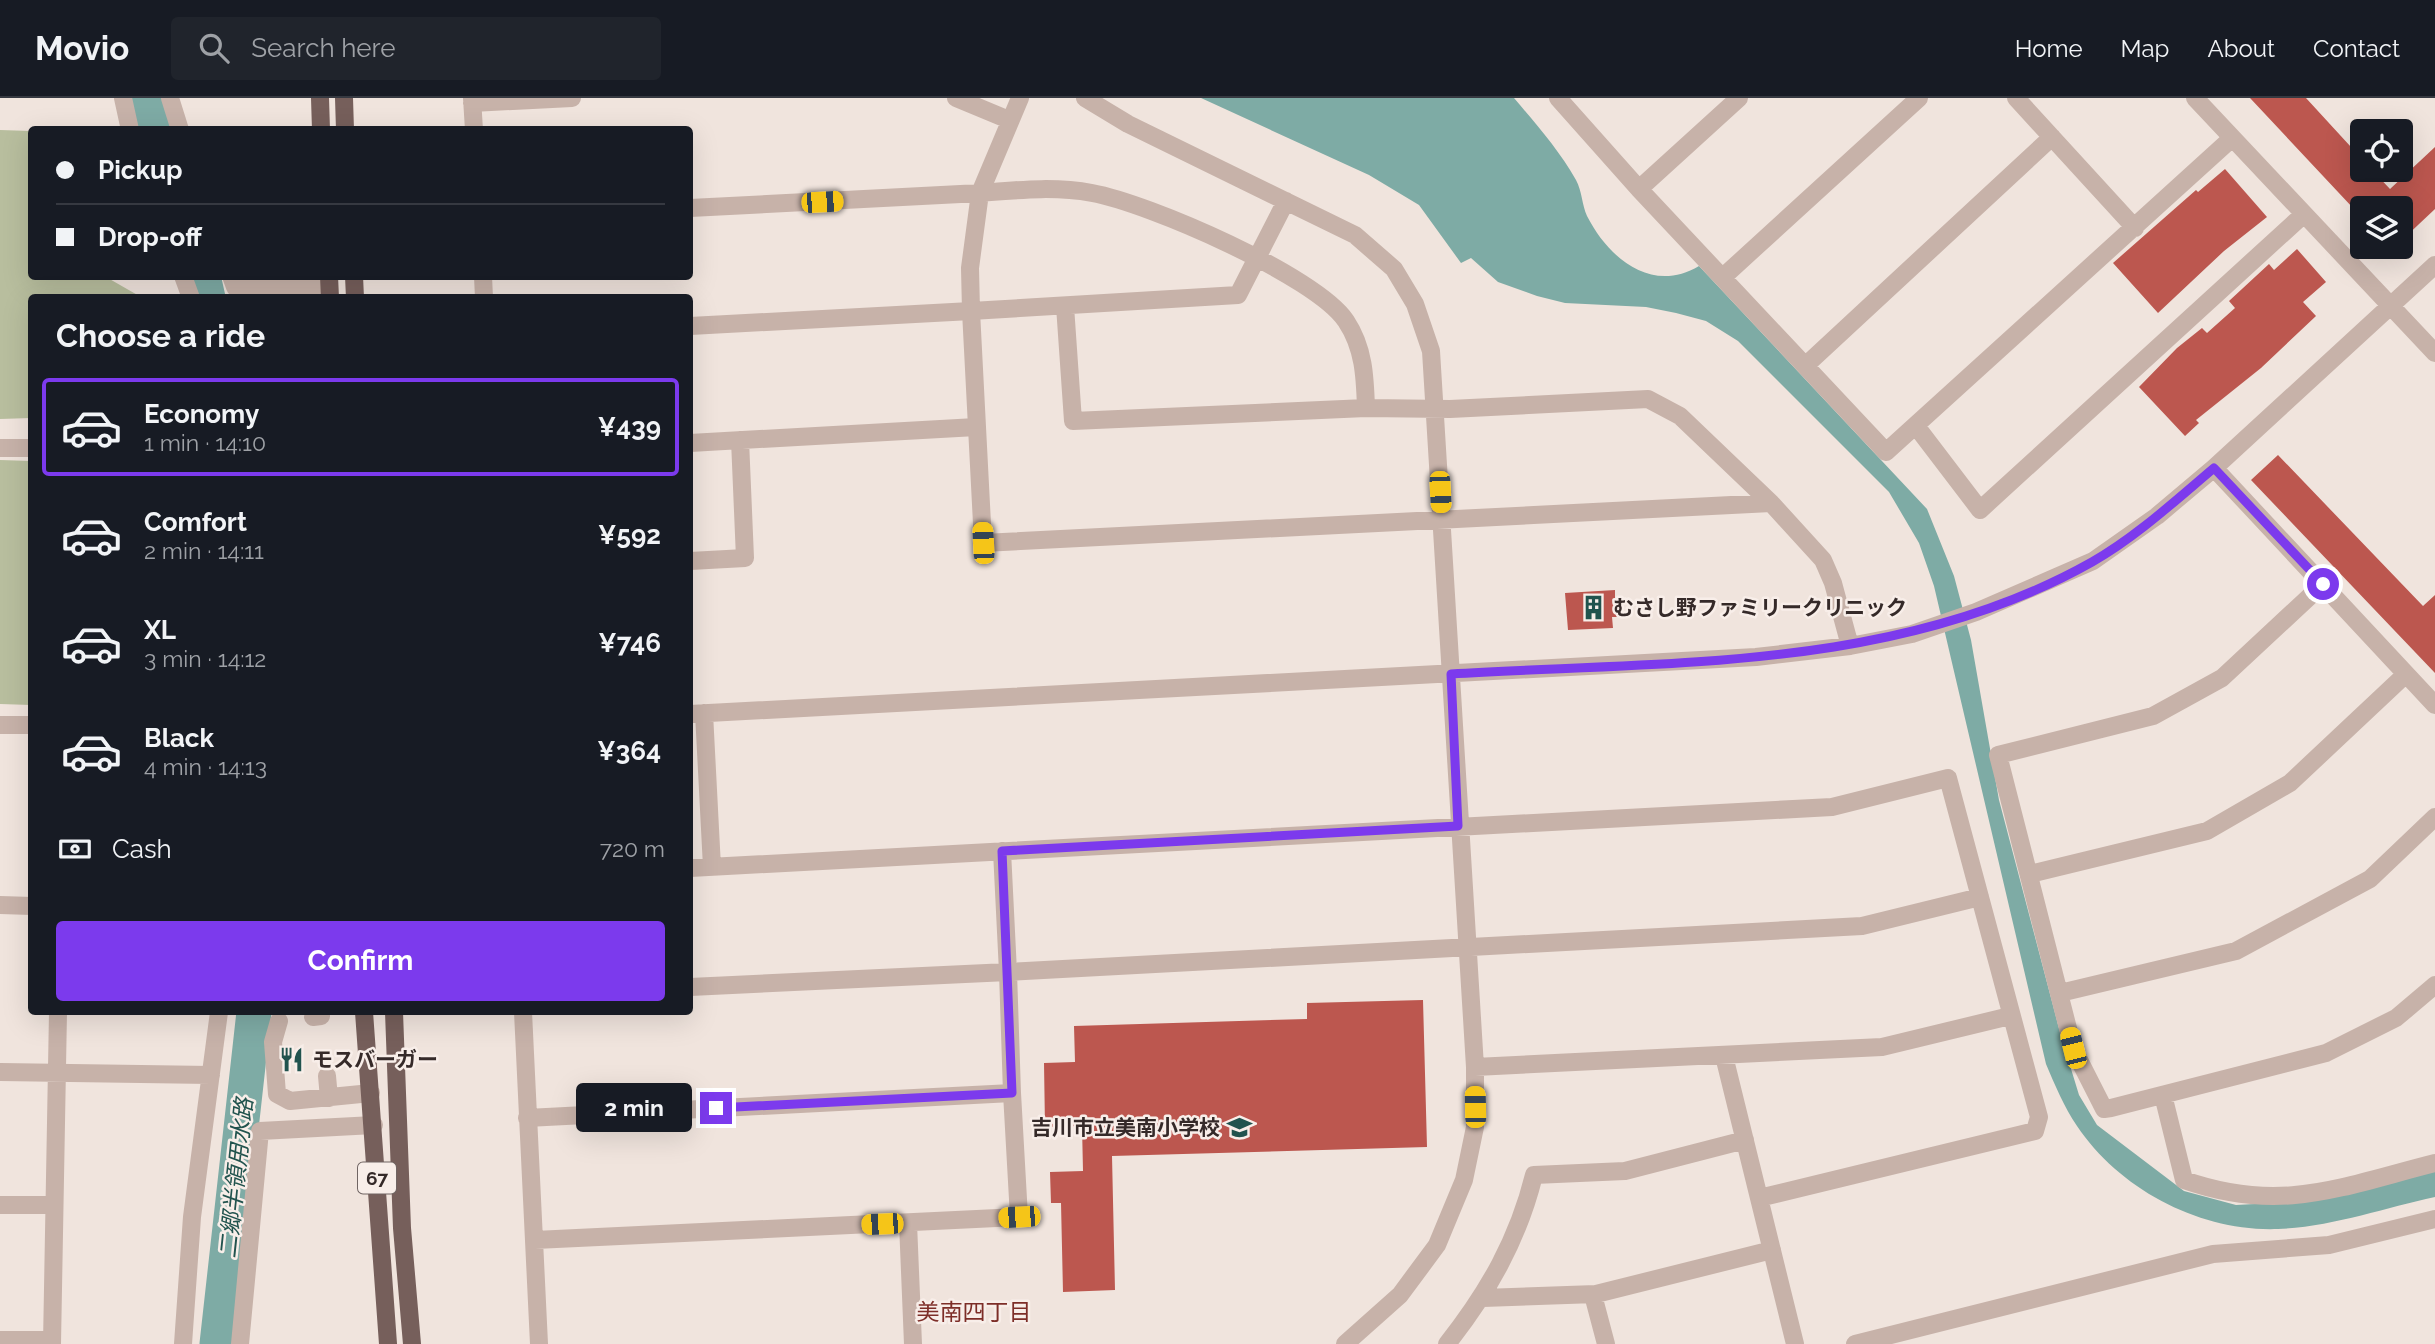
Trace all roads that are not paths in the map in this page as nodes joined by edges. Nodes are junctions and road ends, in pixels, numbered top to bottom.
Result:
1 (123, 98) edge
2 (170, 98) edge
3 (320, 98) edge
4 (344, 98) edge
5 (572, 98) edge
6 (956, 98) edge
7 (1020, 98) edge
8 (1085, 98) edge
9 (1558, 98) edge
10 (1740, 98) edge
11 (1919, 98) edge
12 (2016, 98) edge
13 (2195, 98) edge
14 (472, 101) edge
15 (1009, 120) junction
16 (129, 126) edge
17 (179, 126) edge
18 (321, 126) edge
19 (345, 126) edge
20 (474, 126) edge
21 (2052, 138) junction
22 (2231, 139) junction
23 (1639, 190) junction
24 (980, 193) junction
25 (1286, 201) junction
26 (693, 208) edge
27 (2304, 214) junction
28 (2135, 228) junction
29 (1256, 260) junction
30 (2435, 265) edge
31 (1723, 277) junction
32 (232, 280) edge
33 (329, 287) edge
34 (1065, 306) junction
35 (2391, 306) junction
36 (971, 311) junction
37 (693, 326) edge
38 (2435, 353) edge
39 (1805, 366) junction
40 (1366, 408) junction
41 (1436, 409) junction
42 (1916, 426) junction
43 (976, 427) junction
44 (740, 440) junction
45 (693, 443) edge
46 (0, 448) edge
47 (28, 449) edge
48 (2214, 468) junction
49 (1771, 503) junction
50 (1442, 520) junction
51 (693, 561) edge
52 (2323, 584) junction
53 (1850, 646) junction
54 (1451, 674) junction
55 (2406, 674) junction
56 (2435, 705) edge
57 (697, 713) edge
58 (0, 725) edge
59 (28, 725) edge
60 (2435, 817) edge
61 (1458, 826) junction
62 (1002, 851) junction
63 (712, 867) junction
64 (693, 868) edge
65 (2030, 874) junction
66 (1980, 897) junction
67 (0, 905) edge
68 (28, 906) edge
69 (1467, 946) junction
70 (1008, 972) junction
71 (2435, 985) edge
72 (693, 987) edge
73 (2060, 993) junction
74 (58, 1015) edge
75 (219, 1015) edge
76 (365, 1015) edge
77 (394, 1015) edge
78 (523, 1015) edge
79 (2010, 1016) junction
80 (279, 1021) dead end
81 (1724, 1056) junction
82 (1475, 1067) junction
83 (0, 1072) edge
84 (57, 1072) junction
85 (211, 1075) junction
86 (327, 1076) dead end
87 (371, 1093) junction
88 (1012, 1093) junction
89 (2163, 1096) junction
90 (329, 1098) junction
91 (527, 1118) junction
92 (374, 1125) junction
93 (1745, 1140) junction
94 (2435, 1163) edge
95 (1759, 1198) junction
96 (0, 1205) edge
97 (54, 1205) junction
98 (2435, 1219) edge
99 (908, 1223) junction
100 (535, 1240) junction
101 (1772, 1251) junction
102 (1593, 1295) junction
103 (1483, 1298) junction
104 (0, 1340) edge
105 (52, 1342) edge
106 (183, 1344) edge
107 (240, 1344) edge
108 (388, 1344) edge
109 (412, 1344) edge
110 (539, 1344) edge
111 (913, 1344) edge
112 (1345, 1344) edge
113 (1447, 1344) edge
114 (1606, 1344) edge
115 (1795, 1344) edge
116 (1855, 1344) edge

1 - 16 street
2 - 17 street
3 - 18 main road
4 - 19 main road
5 - 14 street
6 - 15 street
7 - 15 street
8 - 25 street
9 - 23 street
10 - 23 street
11 - 31 street
12 - 21 street
13 - 22 street
14 - 20 street
15 - 24 street
21 - 28 street
21 - 39 street
22 - 27 street
22 - 28 street
23 - 31 street
24 - 26 street
24 - 29 street
24 - 36 street
25 - 29 street
25 - 41 street
27 - 35 street
27 - 42 street
28 - 42 street
29 - 34 street
29 - 40 street
30 - 35 street
31 - 39 street
32 - 33 street
34 - 36 street
34 - 40 street
35 - 38 street
35 - 48 street
36 - 37 street
36 - 43 street
39 - 42 street
40 - 41 street
41 - 49 street
41 - 50 street
43 - 44 street
43 - 50 street
44 - 45 street
44 - 51 street
46 - 47 street
48 - 52 street
48 - 53 street
49 - 50 street
49 - 53 street
50 - 54 street
52 - 55 street
52 - 65 street
53 - 54 street
54 - 57 street
54 - 61 street
55 - 56 street
55 - 65 street
57 - 63 street
58 - 59 street
60 - 73 street
61 - 62 street
61 - 66 street
61 - 69 street
62 - 63 street
62 - 70 street
63 - 64 street
65 - 73 street
66 - 69 street
66 - 79 street
67 - 68 street
69 - 70 street
69 - 82 street
70 - 72 street
70 - 88 street
71 - 89 street
73 - 89 street
74 - 84 street
75 - 85 street
76 - 87 main road, 67
77 - 109 main road, 67
78 - 91 street
79 - 81 street
79 - 95 street
80 - 90 street
81 - 82 street
81 - 93 street
82 - 112 street
83 - 84 street
84 - 85 street
84 - 97 street
85 - 106 street
86 - 90 street
87 - 90 street
87 - 92 main road, 67
88 - 91 street
88 - 99 street
89 - 94 street
91 - 100 street
92 - 107 street
92 - 108 main road, 67
93 - 95 street
93 - 103 street
95 - 101 street
96 - 97 street
97 - 105 street
98 - 116 street
99 - 100 street
99 - 111 street
100 - 110 street
101 - 102 street
101 - 115 street
102 - 103 street
102 - 114 street
103 - 113 street
104 - 105 street

